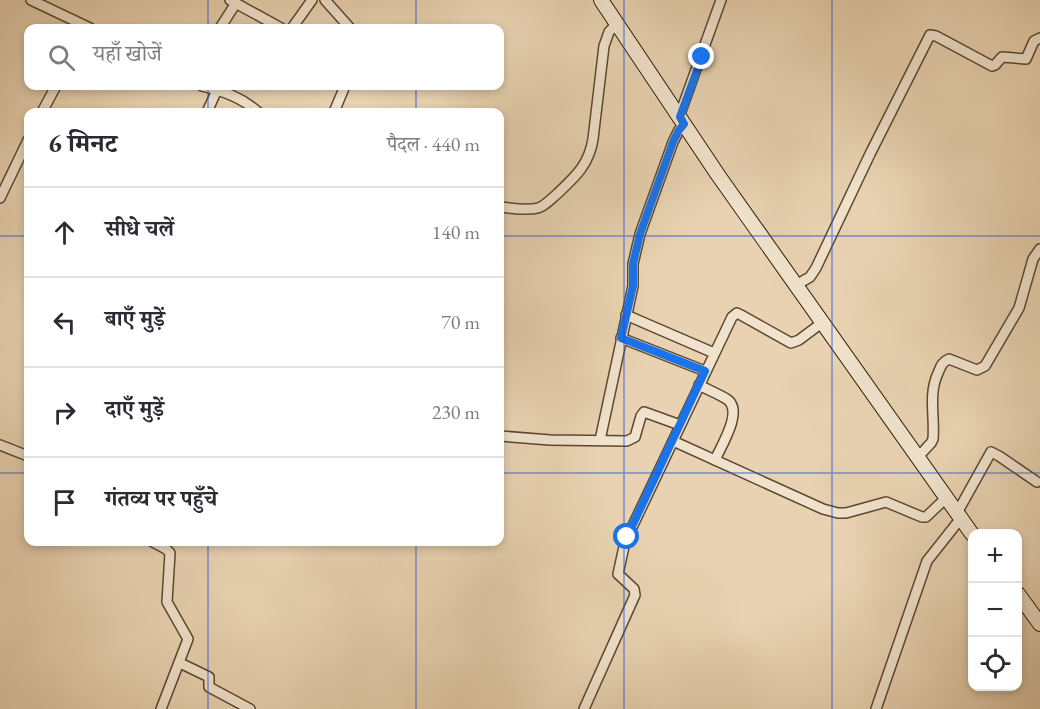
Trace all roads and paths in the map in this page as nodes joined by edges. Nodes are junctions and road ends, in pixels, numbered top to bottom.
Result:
1 (32, 0) edge
2 (312, 0) edge
3 (325, 0) edge
4 (601, 0) edge
5 (721, 0) edge
6 (233, 2) edge
7 (78, 24) edge
8 (222, 24) edge
9 (274, 24) edge
10 (295, 24) edge
11 (346, 24) edge
12 (617, 24) junction
13 (1040, 38) edge
14 (54, 90) edge
15 (217, 90) joint
16 (235, 90) edge
17 (343, 90) edge
18 (241, 99) junction
19 (44, 108) edge
20 (209, 108) edge
21 (250, 108) edge
22 (336, 108) edge
23 (682, 121) junction
24 (24, 148) edge
25 (0, 198) edge
26 (504, 207) edge
27 (1040, 249) edge
28 (796, 285) junction
29 (626, 315) junction
30 (823, 322) junction
31 (621, 338) junction
32 (714, 353) junction
33 (705, 371) junction
34 (699, 385) junction
35 (680, 425) junction
36 (504, 436) edge
37 (600, 441) junction
38 (673, 441) junction
39 (0, 445) edge
40 (24, 454) edge
41 (918, 457) junction
42 (715, 460) junction
43 (1037, 482) dead end
44 (947, 497) junction
45 (959, 515) junction
46 (969, 529) edge
47 (160, 546) edge
48 (1022, 601) edge
49 (1040, 624) edge
50 (180, 663) junction
51 (161, 709) edge
52 (250, 709) edge
53 (584, 709) edge
54 (876, 709) edge

1 - 7 street
2 - 10 street
3 - 11 street
4 - 12 main road
5 - 23 street
6 - 8 street
6 - 9 street
12 - 23 main road
12 - 26 street
13 - 28 street
14 - 19 street
15 - 18 street
15 - 20 street
16 - 18 street
17 - 22 street
18 - 21 street
23 - 28 main road
23 - 29 street
24 - 25 street
27 - 41 street
28 - 30 main road
29 - 31 street
29 - 32 street
30 - 32 street
30 - 41 main road
31 - 33 street
31 - 37 street
32 - 33 street
33 - 34 street
34 - 35 street
34 - 42 street
35 - 37 street
35 - 38 street
36 - 37 street
38 - 42 street
38 - 53 street
39 - 40 street
41 - 44 main road
42 - 44 street
43 - 45 street
44 - 45 main road
45 - 46 main road
45 - 54 street
47 - 50 street
48 - 49 main road
50 - 51 street
50 - 52 street

